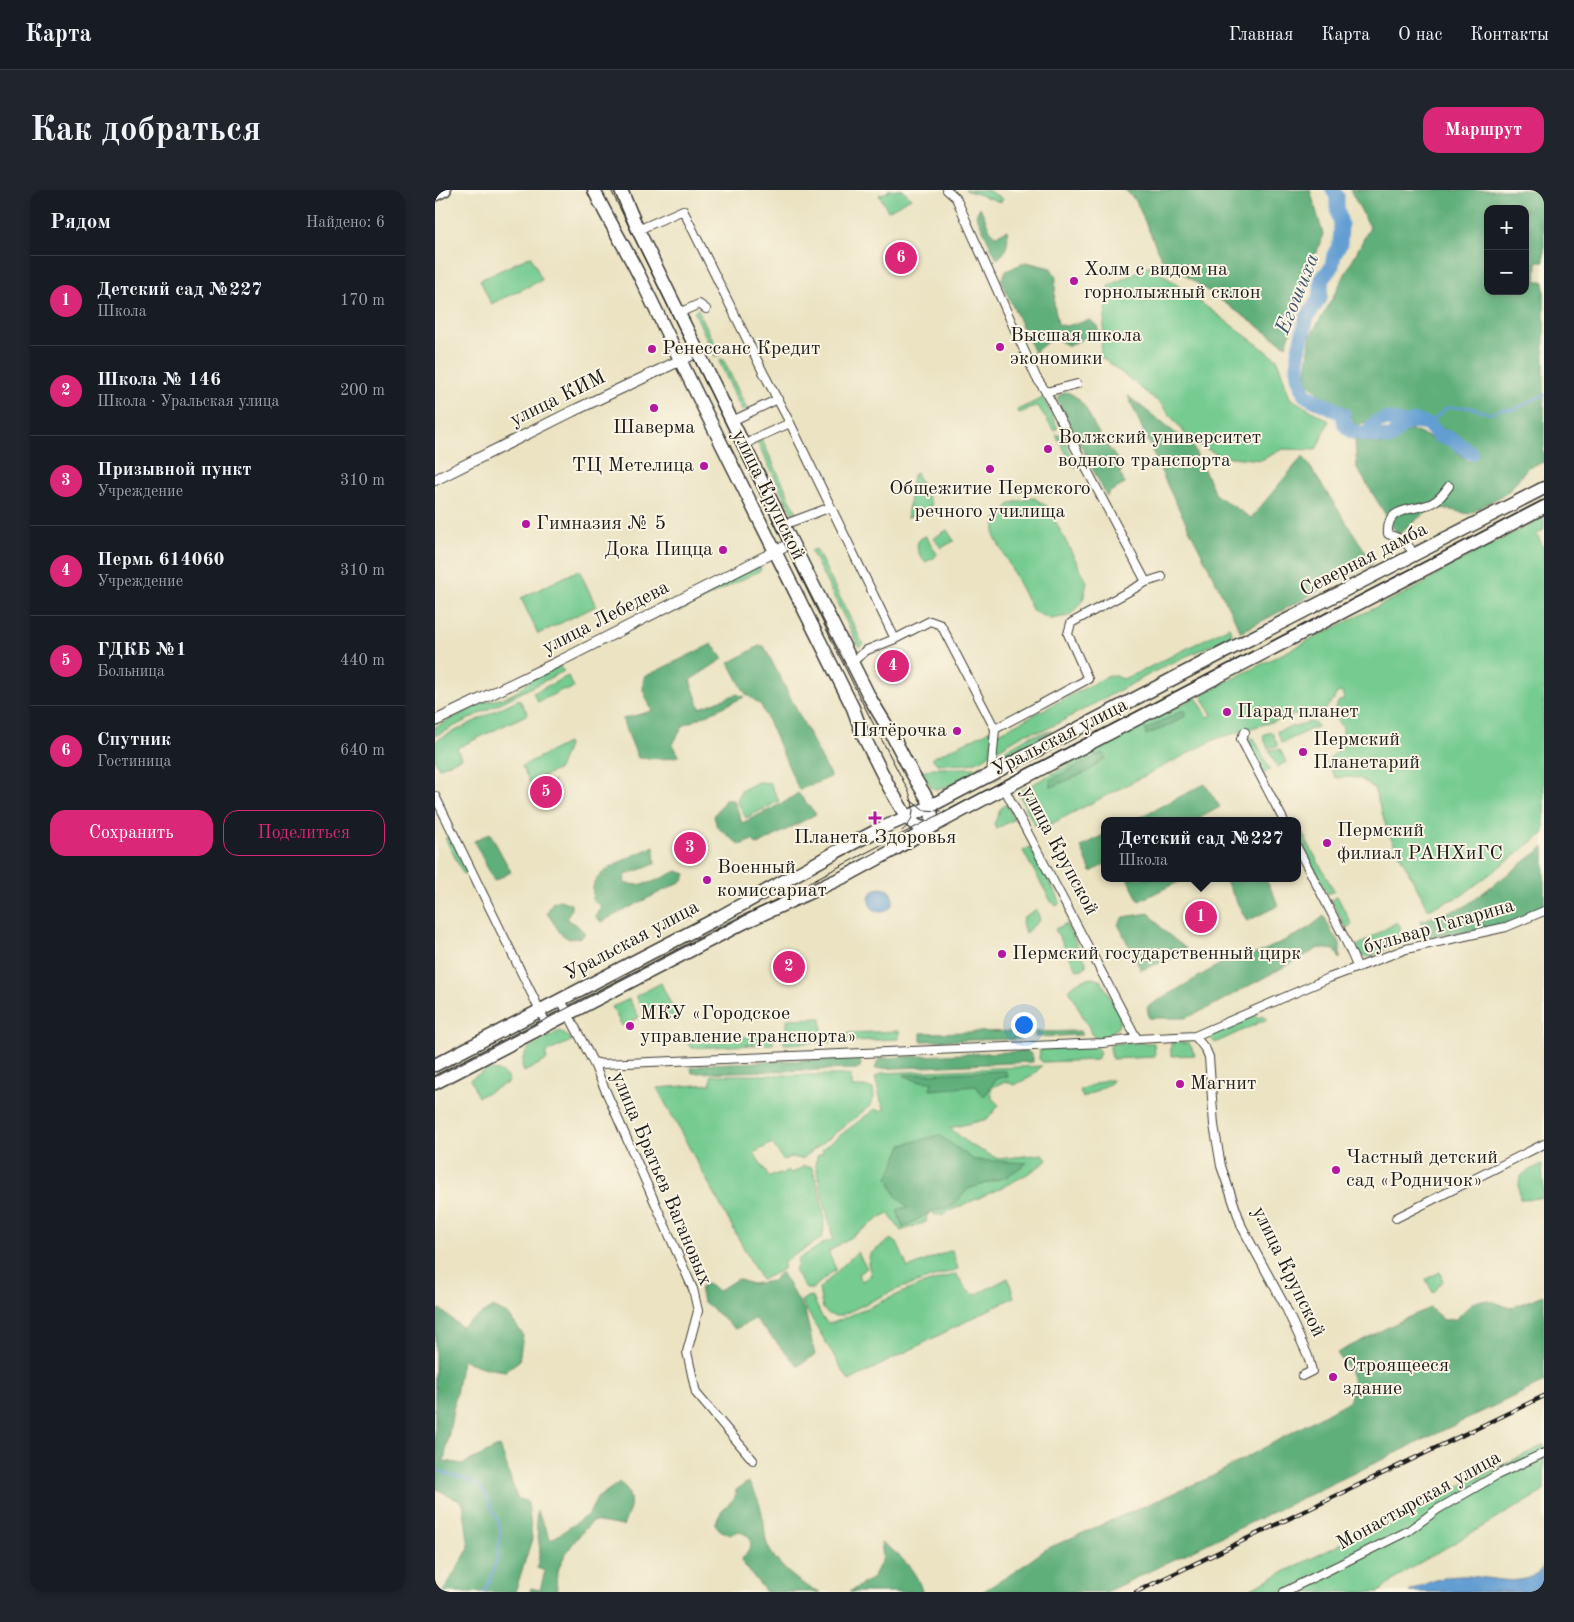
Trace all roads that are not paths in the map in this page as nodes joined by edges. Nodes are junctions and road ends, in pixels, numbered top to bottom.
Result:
1 (445, 190) edge
2 (594, 190) edge
3 (621, 190) edge
4 (947, 190) edge
5 (435, 195) edge
6 (638, 230) junction
7 (706, 309) dead end
8 (679, 312) junction
9 (698, 352) junction
10 (680, 360) junction
11 (1077, 384) dead end
12 (1046, 392) junction
13 (778, 399) junction
14 (732, 421) junction
15 (790, 423) junction
16 (744, 446) junction
17 (435, 480) edge
18 (1449, 486) dead end
19 (1544, 488) edge
20 (831, 507) junction
21 (1544, 507) edge
22 (783, 525) junction
23 (792, 543) junction
24 (1410, 548) dead end
25 (775, 551) junction
26 (1162, 577) dead end
27 (1146, 582) junction
28 (895, 639) junction
29 (852, 662) junction
30 (1201, 664) joint
31 (1210, 681) joint
32 (435, 721) edge
33 (995, 730) junction
34 (1245, 732) dead end
35 (991, 775) junction
36 (1004, 788) junction
37 (435, 796) edge
38 (931, 805) junction
39 (1282, 817) edge
40 (907, 818) junction
41 (928, 828) junction
42 (1301, 855) edge
43 (1544, 912) edge
44 (1358, 968) junction
45 (561, 1000) junction
46 (540, 1010) junction
47 (568, 1014) junction
48 (547, 1025) junction
49 (1195, 1036) junction
50 (1137, 1038) junction
51 (593, 1062) junction
52 (435, 1065) edge
53 (435, 1083) edge
54 (1544, 1144) edge
55 (1396, 1218) dead end
56 (1302, 1376) dead end
57 (1544, 1452) edge
58 (753, 1460) dead end
59 (1284, 1592) edge

1 - 5 main road
2 - 10 main road, улица Крупской
3 - 6 main road, улица Крупской
4 - 12 street
6 - 8 main road, улица Крупской
6 - 13 street
7 - 8 street
8 - 9 main road, улица Крупской
9 - 10 street, улица КИМ
9 - 14 main road, улица Крупской
10 - 17 street, улица КИМ
10 - 25 main road, улица Крупской
11 - 12 street
12 - 27 street
13 - 14 street
13 - 15 street
14 - 16 main road, улица Крупской
15 - 16 street
15 - 20 street
16 - 22 main road, улица Крупской
18 - 24 street
19 - 30 main road, Северная дамба
20 - 22 street
20 - 28 street
21 - 31 main road, Северная дамба
22 - 23 main road, улица Крупской
23 - 25 street, улица Лебедева
23 - 29 main road, улица Крупской
25 - 32 street, улица Лебедева
25 - 40 main road, улица Крупской
26 - 27 street
27 - 33 street
28 - 29 street
28 - 33 street
29 - 38 main road, улица Крупской
30 - 35 main road, Уральская улица
31 - 36 main road, Уральская улица
33 - 35 street
34 - 39 street
35 - 38 main road, Уральская улица
36 - 41 main road, Уральская улица
36 - 50 street, улица Крупской
37 - 46 street
38 - 40 main road, Уральская улица
38 - 41 main road
40 - 41 main road
40 - 45 main road, Уральская улица
41 - 47 main road, Уральская улица
42 - 44 street, бульвар Гагарина
43 - 44 street, бульвар Гагарина
44 - 49 street
45 - 46 main road, Уральская улица
45 - 47 street, Уральская улица
46 - 48 street
46 - 52 main road, Уральская улица
47 - 48 main road, Уральская улица
47 - 51 street, улица Братьев Вагановых
48 - 53 main road, Уральская улица
49 - 50 street
49 - 56 street, улица Крупской
50 - 51 street
51 - 58 street, улица Братьев Вагановых
54 - 55 street
57 - 59 street, Монастырская улица

